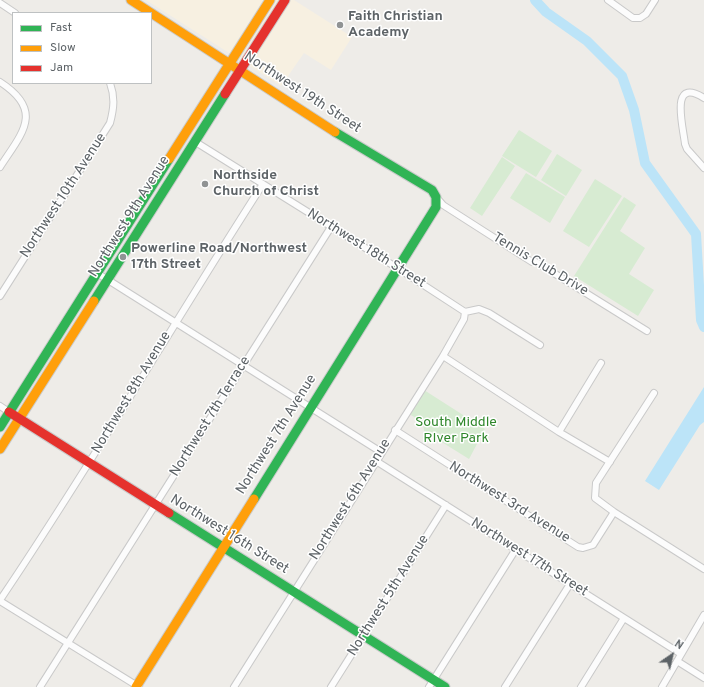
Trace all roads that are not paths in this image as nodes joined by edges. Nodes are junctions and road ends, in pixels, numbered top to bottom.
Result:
1 (131, 0) edge
2 (270, 0) edge
3 (285, 0) edge
4 (608, 0) edge
5 (655, 0) edge
6 (0, 3) edge
7 (14, 12) edge
8 (150, 12) edge
9 (152, 14) edge
10 (230, 64) junction
11 (240, 70) junction
12 (0, 82) edge
13 (110, 84) edge
14 (704, 98) edge
15 (194, 141) junction
16 (1, 164) edge
17 (704, 168) edge
18 (263, 184) junction
19 (436, 197) junction
20 (331, 227) junction
21 (399, 269) junction
22 (97, 273) junction
23 (108, 280) junction
24 (0, 296) edge
25 (465, 312) junction
26 (174, 323) junction
27 (647, 331) dead end
28 (540, 345) dead end
29 (443, 356) junction
30 (601, 363) dead end
31 (243, 366) junction
32 (654, 393) dead end
33 (0, 406) edge
34 (311, 408) junction
35 (9, 412) junction
36 (19, 418) junction
37 (0, 427) edge
38 (396, 430) junction
39 (559, 432) junction
40 (0, 449) edge
41 (381, 452) junction
42 (376, 461) junction
43 (610, 462) junction
44 (89, 464) junction
45 (446, 505) junction
46 (156, 506) junction
47 (614, 512) junction
48 (223, 548) junction
49 (516, 550) junction
50 (704, 569) edge
51 (570, 584) junction
52 (294, 592) junction
53 (0, 600) edge
54 (704, 615) edge
55 (624, 618) junction
56 (363, 636) junction
57 (68, 643) junction
58 (681, 654) junction
59 (677, 661) junction
60 (704, 678) edge
61 (432, 684) edge
62 (40, 687) edge
63 (137, 687) edge
64 (234, 687) edge
65 (331, 687) edge
66 (445, 687) edge
67 (505, 687) edge
68 (581, 687) edge
69 (662, 687) edge

1 - 8 street, Northwest 19th Street
2 - 10 street, Northwest 9th Avenue
3 - 11 street, Northwest 9th Avenue
4 - 5 street
6 - 7 street
9 - 10 street, Northwest 19th Street
10 - 11 street, Northwest 19th Street
10 - 22 street, Northwest 9th Avenue
11 - 15 street, Northwest 9th Avenue
11 - 19 street, Northwest 19th Street
12 - 16 street
13 - 24 street, Northwest 10th Avenue
14 - 17 street
15 - 18 street, Northwest 18th Street
15 - 23 street, Northwest 9th Avenue
18 - 20 street, Northwest 18th Street
18 - 26 street, Northwest 8th Avenue
19 - 21 street, Northwest 7th Avenue
19 - 27 street, Tennis Club Drive
20 - 21 street, Northwest 18th Street
20 - 31 street, Northwest 7th Terrace
21 - 25 street, Northwest 18th Street
21 - 34 street, Northwest 7th Avenue
22 - 23 street
22 - 35 street, Northwest 9th Avenue
23 - 26 street
23 - 36 street, Northwest 9th Avenue
25 - 28 street
25 - 29 street, Northwest 6th Avenue
26 - 31 street
26 - 44 street, Northwest 8th Avenue
29 - 38 street, Northwest 6th Avenue
29 - 39 street
30 - 39 street
31 - 34 street
31 - 46 street, Northwest 7th Terrace
32 - 43 street
33 - 35 street, Northwest 16th Street
34 - 41 street
34 - 48 street, Northwest 7th Avenue
35 - 36 street, Northwest 16th Street
35 - 37 street, Northwest 9th Avenue
36 - 40 street, Northwest 9th Avenue
36 - 44 street, Northwest 16th Street
38 - 41 street, Northwest 6th Avenue
38 - 47 street, Northwest 3rd Avenue
39 - 43 street
41 - 42 street, Northwest 6th Avenue
42 - 45 street, Northwest 17th Street
42 - 52 street, Northwest 6th Avenue
43 - 47 street
44 - 46 street, Northwest 16th Street
44 - 53 street, Northwest 8th Avenue
45 - 49 street, Northwest 17th Street
45 - 56 street, Northwest 5th Avenue
46 - 48 street, Northwest 16th Street
46 - 57 street, Northwest 7th Terrace
47 - 50 street
48 - 52 street, Northwest 16th Street
48 - 63 street, Northwest 7th Avenue
49 - 51 street, Northwest 17th Street
49 - 61 street
51 - 55 street, Northwest 17th Street
51 - 67 street
52 - 56 street, Northwest 16th Street
52 - 64 street, Northwest 6th Avenue
53 - 57 street
54 - 58 street
55 - 58 street, Northwest 17th Street
55 - 68 street
56 - 61 street, Northwest 16th Street
56 - 65 street, Northwest 5th Avenue
57 - 62 street, Northwest 7th Terrace
57 - 63 street
58 - 59 street
59 - 60 street
59 - 69 street
61 - 66 street, Northwest 16th Street

